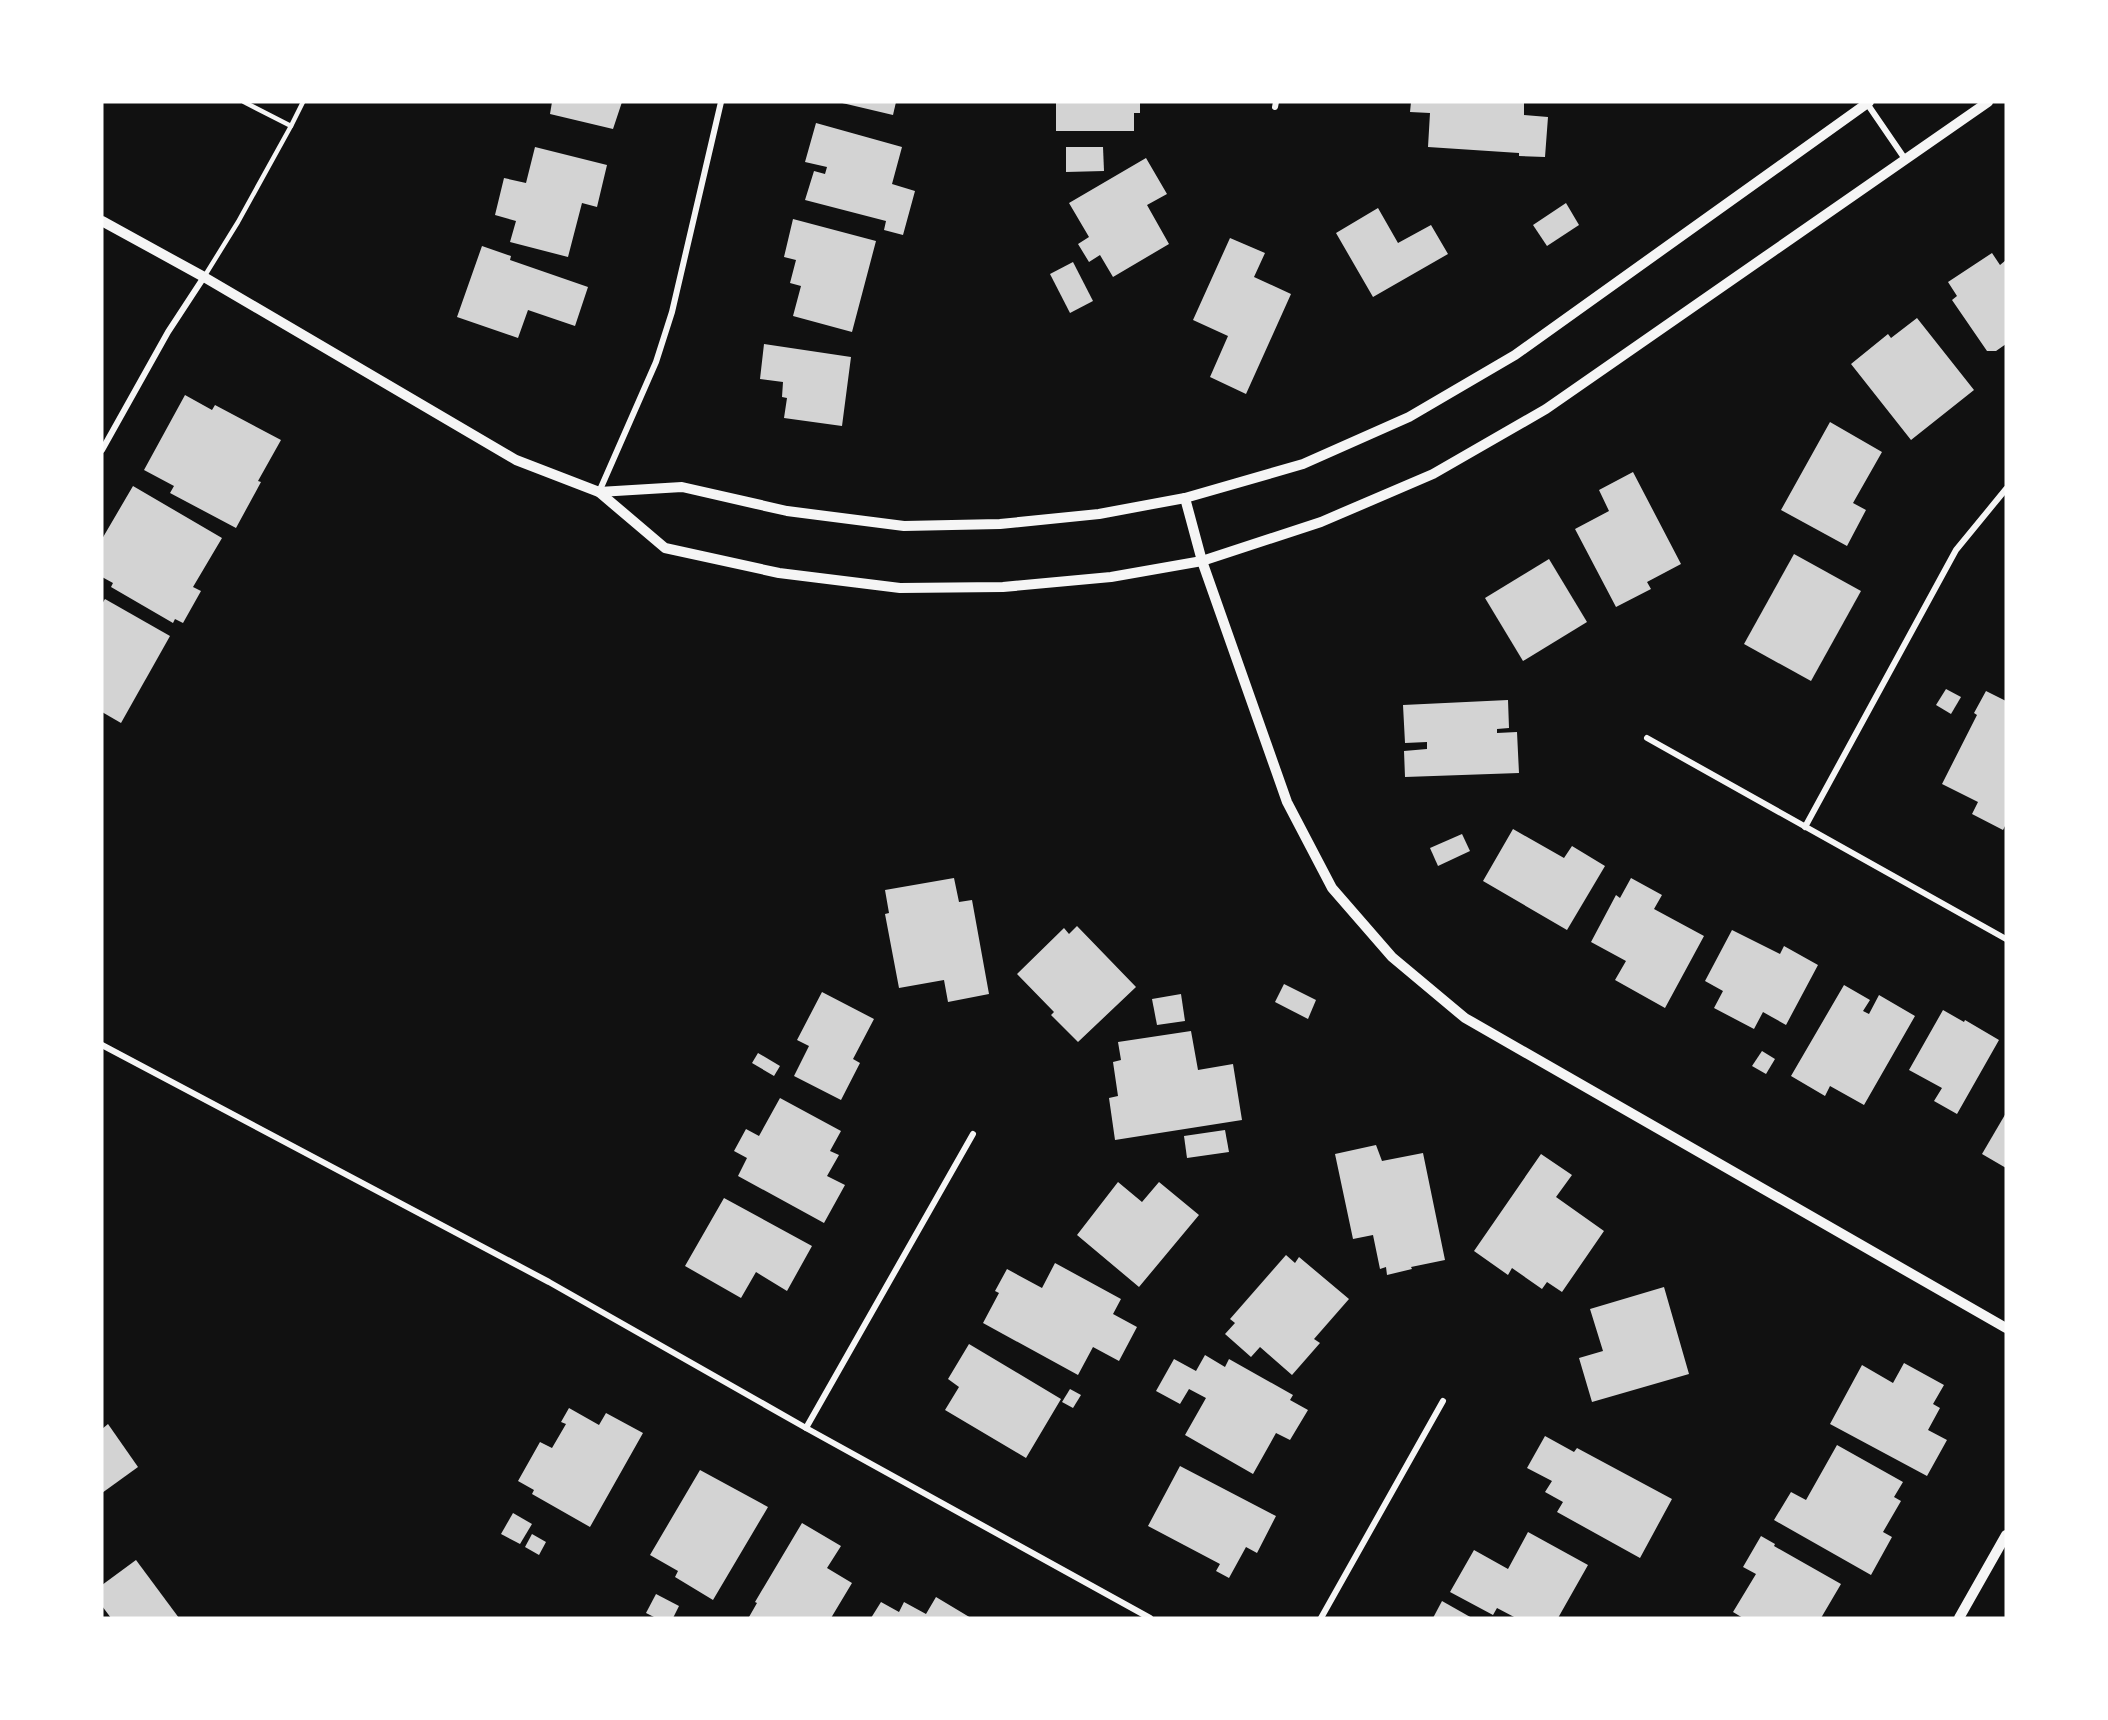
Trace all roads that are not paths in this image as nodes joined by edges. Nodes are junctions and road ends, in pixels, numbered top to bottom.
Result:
1 (244, 102) edge
2 (303, 102) edge
3 (721, 102) edge
4 (1867, 102) edge
5 (1988, 102) edge
6 (291, 126) junction
7 (1905, 159) junction
8 (102, 221) edge
9 (204, 277) junction
10 (102, 450) edge
11 (2006, 489) edge
12 (600, 492) junction
13 (1185, 498) junction
14 (1202, 561) junction
15 (1647, 738) dead end
16 (1805, 827) junction
17 (2006, 939) edge
18 (102, 1045) edge
19 (973, 1134) dead end
20 (2006, 1328) edge
21 (1443, 1401) dead end
22 (806, 1428) junction
23 (2006, 1535) edge
24 (1150, 1618) edge
25 (1321, 1618) edge
26 (1959, 1618) edge

1 - 6 lane
2 - 6 lane
3 - 12 street
4 - 7 street
4 - 13 street
5 - 7 street
6 - 9 lane
7 - 14 street
8 - 9 street
9 - 10 street
9 - 12 street
11 - 16 street
12 - 13 street
12 - 14 street
13 - 14 street
14 - 20 street
15 - 16 street
16 - 17 street
18 - 22 street
19 - 22 street
21 - 25 street
22 - 24 street
23 - 26 street

